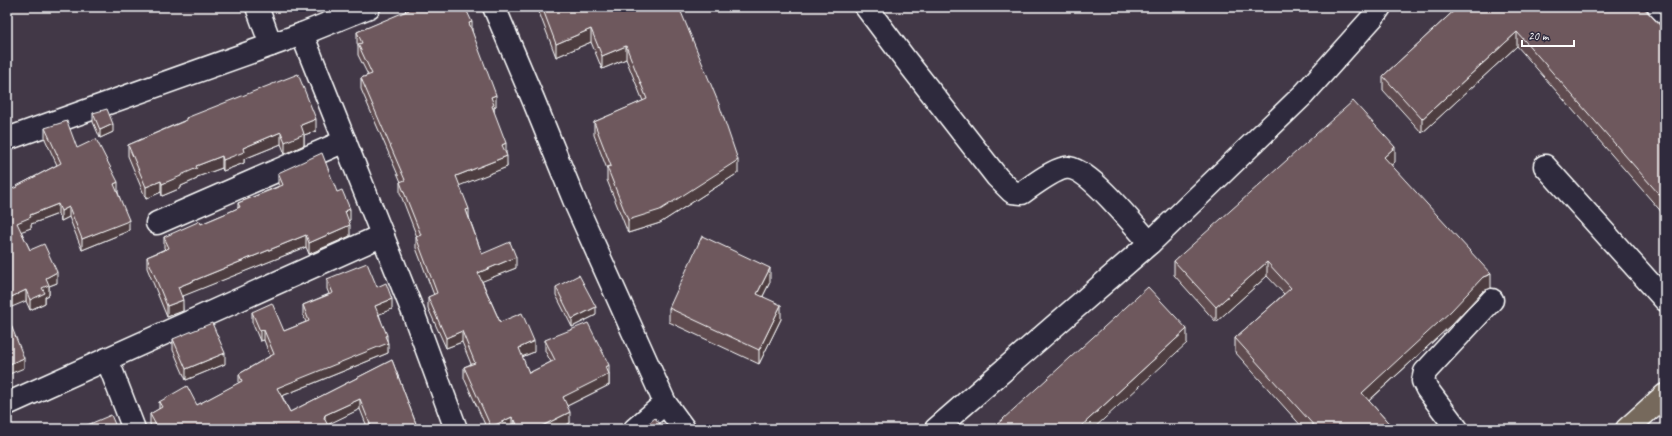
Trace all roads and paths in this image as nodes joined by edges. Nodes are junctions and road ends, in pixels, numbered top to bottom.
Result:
1 (257, 7) edge
2 (369, 7) edge
3 (494, 7) edge
4 (866, 7) edge
5 (1660, 7) edge
6 (1372, 10) edge
7 (1665, 13) edge
8 (302, 34) junction
9 (271, 45) junction
10 (7, 139) edge
11 (345, 141) junction
12 (1545, 166) dead end
13 (157, 223) dead end
14 (383, 235) junction
15 (1150, 244) junction
16 (1492, 300) dead end
17 (1665, 300) edge
18 (107, 359) junction
19 (1665, 395) edge
20 (665, 403) junction
21 (7, 404) edge
22 (134, 429) edge
23 (456, 429) edge
24 (635, 429) edge
25 (684, 429) edge
26 (936, 429) edge
27 (1457, 429) edge
28 (1626, 429) edge

1 - 9 street
2 - 8 street
3 - 20 street
4 - 15 street
5 - 7 street
6 - 15 street
8 - 9 street
8 - 11 street
9 - 10 street
11 - 13 street
11 - 14 street
12 - 17 street
14 - 18 street
14 - 23 street
15 - 26 street
16 - 27 street
18 - 21 street
18 - 22 street
19 - 28 main road
20 - 24 street
20 - 25 street

